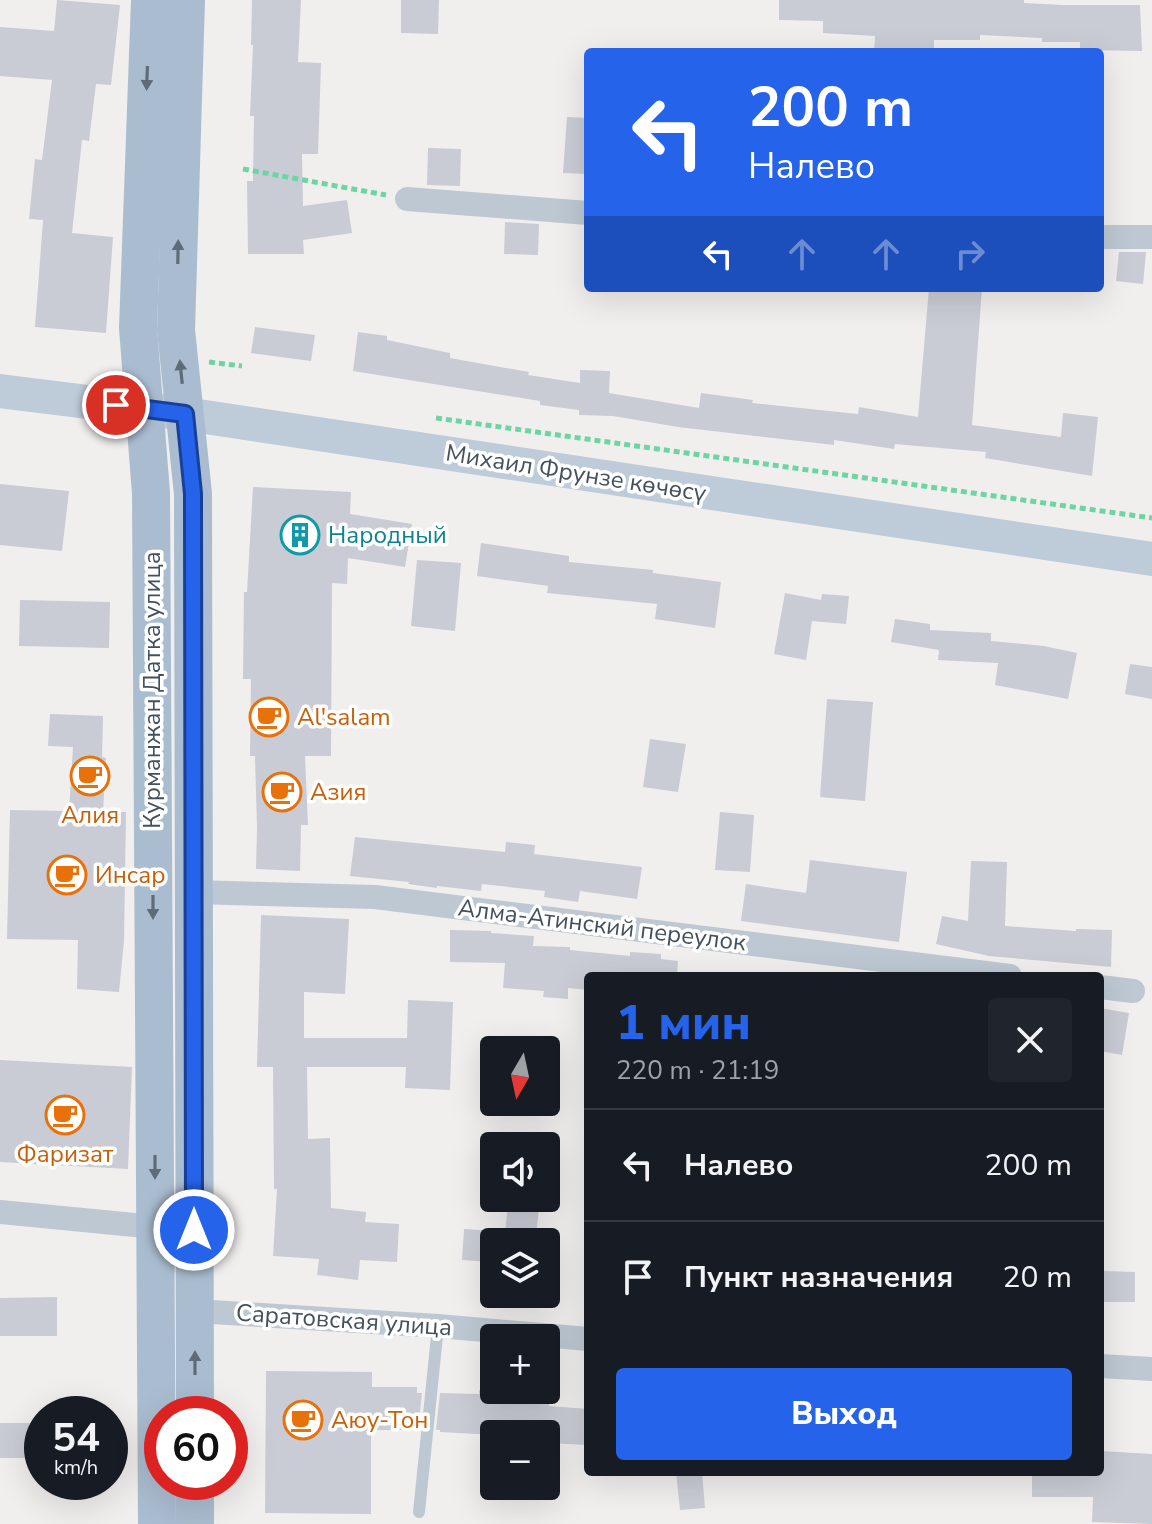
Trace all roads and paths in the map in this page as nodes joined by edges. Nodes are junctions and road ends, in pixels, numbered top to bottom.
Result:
1 (150, 0) edge
2 (186, 0) edge
3 (243, 169) dead end
4 (407, 199) joint
5 (584, 213) edge
6 (1104, 237) edge
7 (1152, 237) edge
8 (208, 362) dead end
9 (242, 366) dead end
10 (0, 391) edge
11 (144, 409) junction
12 (185, 414) junction
13 (429, 417) dead end
14 (1152, 518) edge
15 (1152, 559) edge
16 (192, 892) junction
17 (978, 972) edge
18 (1104, 987) edge
19 (1133, 991) dead end
20 (0, 1212) edge
21 (155, 1227) junction
22 (195, 1311) junction
23 (438, 1326) junction
24 (584, 1339) edge
25 (1104, 1366) edge
26 (1152, 1369) edge
27 (195, 1396) edge
28 (195, 1500) edge
29 (419, 1512) dead end
30 (157, 1524) edge
31 (195, 1524) edge

1 -> 11 main road, Курманжан Датка улица
12 -> 2 main road, Курманжан Датка улица
3 - 4 path
4 - 5 street
6 - 7 street
8 - 9 path
10 - 11 main road, Михаил Фрунзе көчөсү
11 - 12 main road, Михаил Фрунзе көчөсү
11 -> 21 main road, Курманжан Датка улица
12 - 15 main road, Михаил Фрунзе көчөсү
12 - 16 main road, Курманжан Датка улица
13 - 14 path
16 - 17 street, Алма-Атинский переулок
16 - 22 main road, Курманжан Датка улица
18 - 19 street
20 - 21 street
21 - 30 main road, Курманжан Датка улица
22 - 23 street, Саратовская улица
27 -> 22 main road, Курманжан Датка улица
23 - 24 street, Саратовская улица
23 - 29 lane
25 - 26 street
28 - 31 main road

